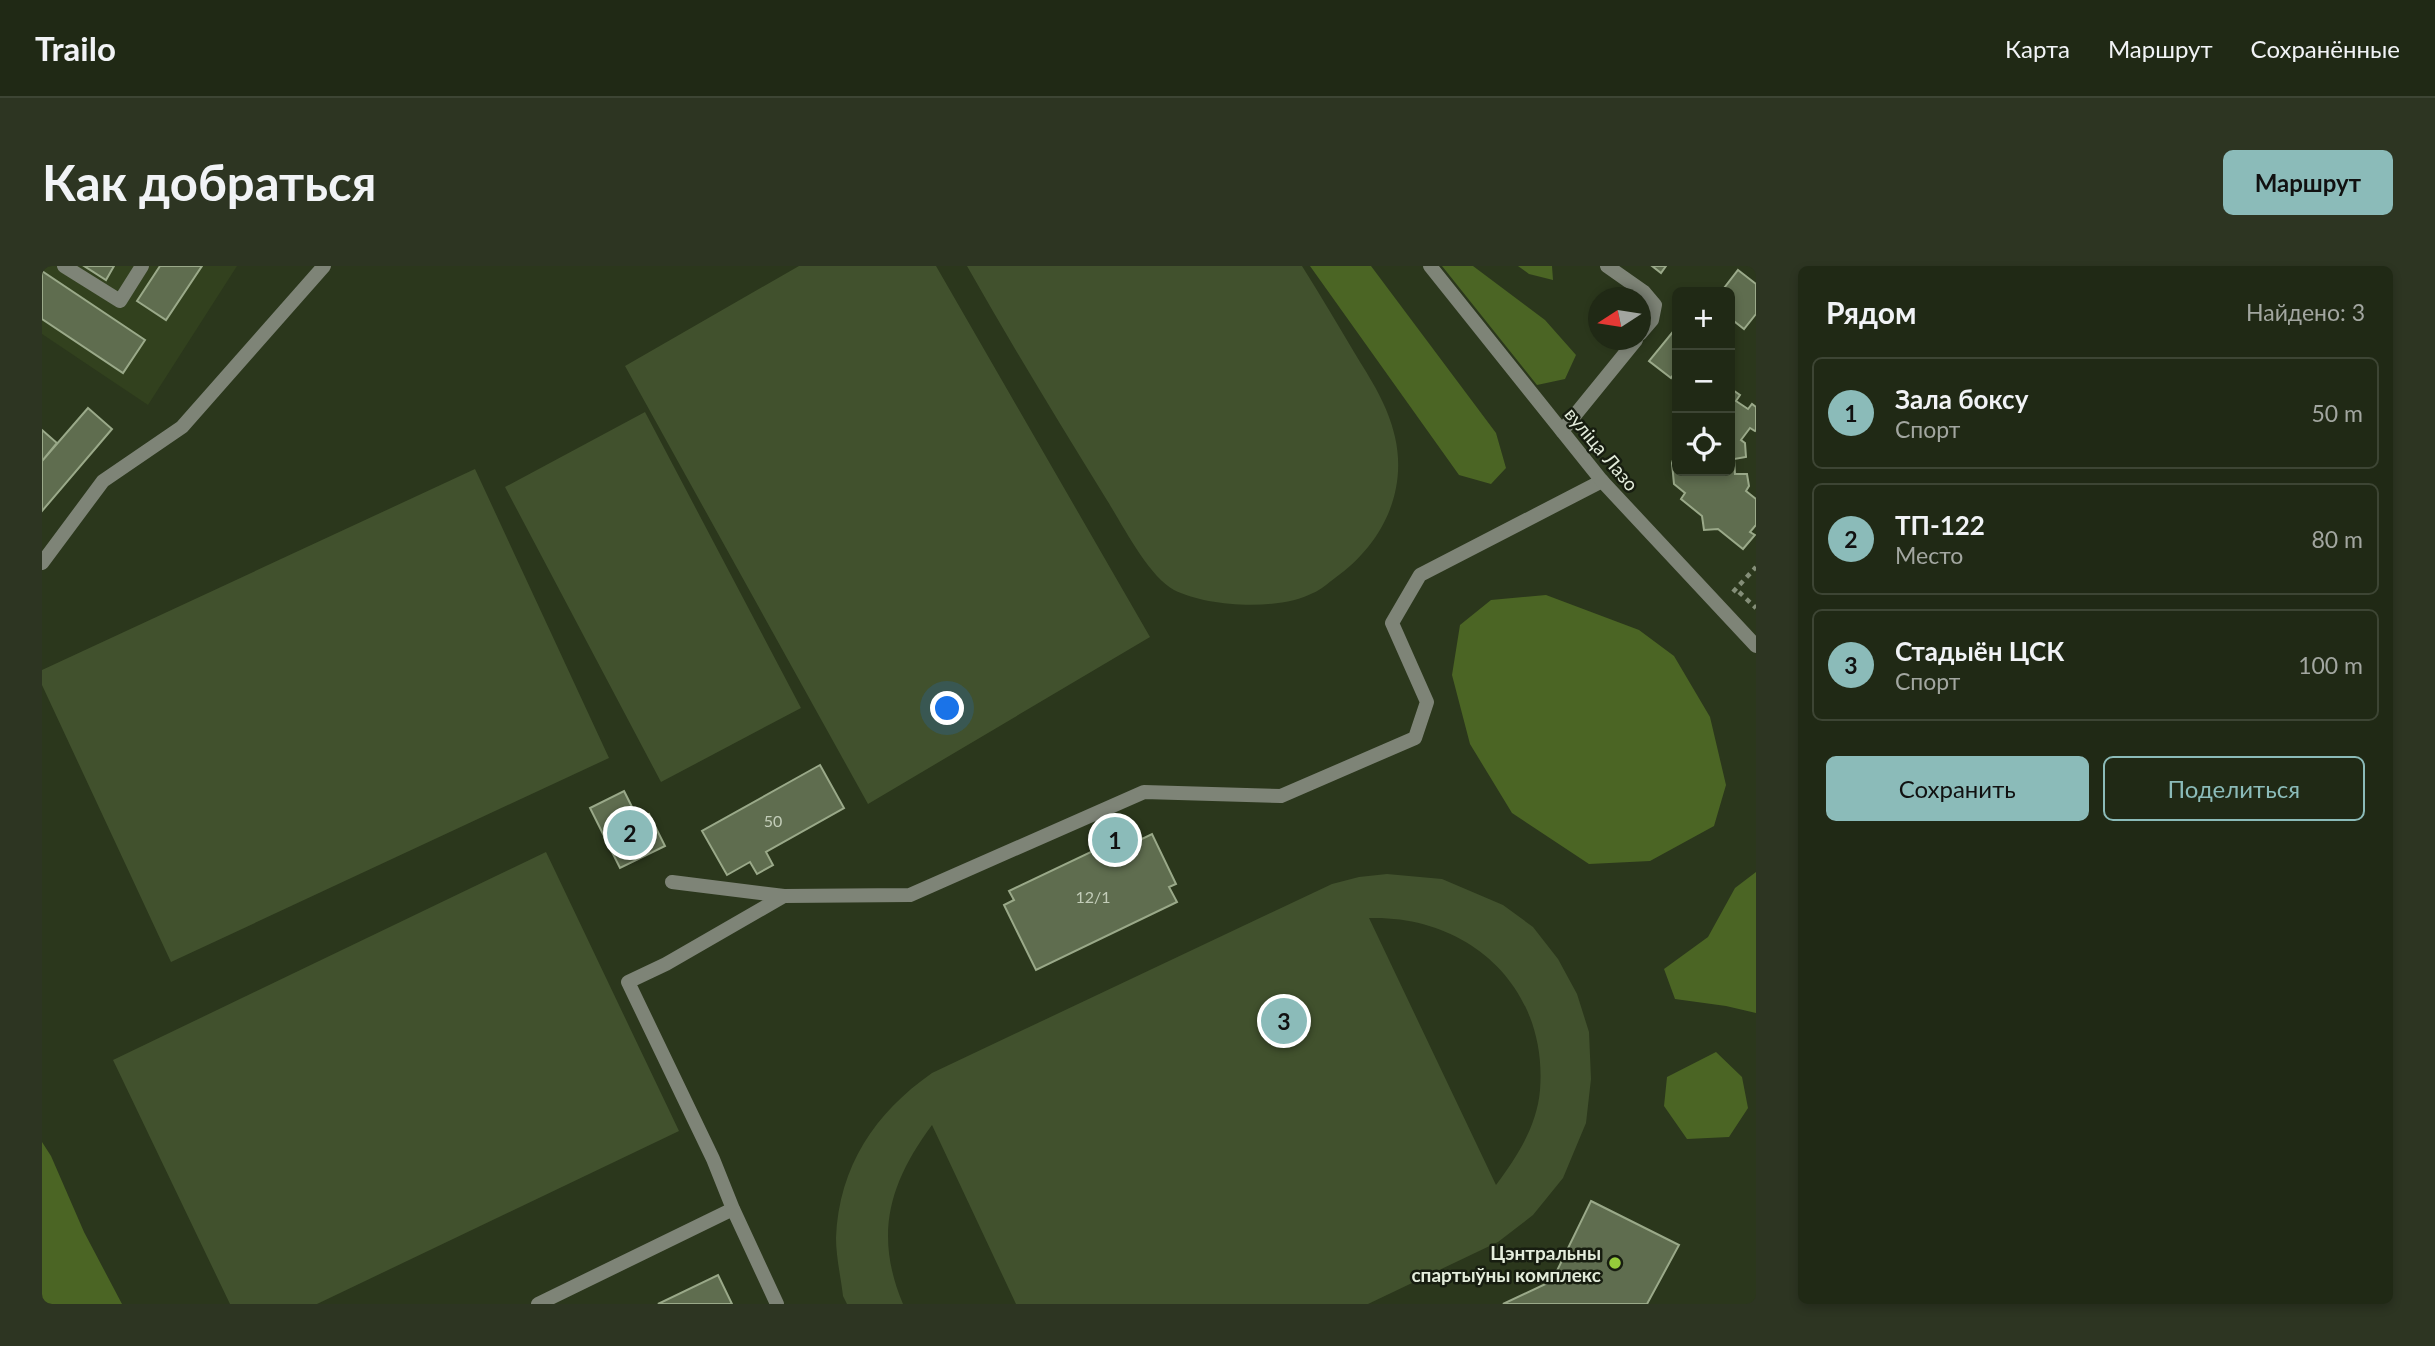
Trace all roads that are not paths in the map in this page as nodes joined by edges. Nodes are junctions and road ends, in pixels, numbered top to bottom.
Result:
1 (64, 266) edge
2 (142, 266) edge
3 (324, 266) edge
4 (1430, 266) edge
5 (1607, 266) edge
6 (1637, 287) edge
7 (1651, 300) edge
8 (1651, 321) edge
9 (1628, 350) edge
10 (1562, 431) junction
11 (1602, 481) junction
12 (42, 563) edge
13 (1756, 646) edge
14 (672, 882) dead end
15 (784, 896) junction
16 (733, 1209) junction
17 (538, 1304) edge
18 (777, 1304) edge

1 - 2 street
3 - 12 street
4 - 10 street, вуліца Лазо
5 - 6 street
7 - 8 street
9 - 10 street
10 - 11 street, вуліца Лазо
11 - 13 street, вуліца Лазо
11 - 15 street
14 - 15 street
15 - 16 street
16 - 17 street
16 - 18 street

